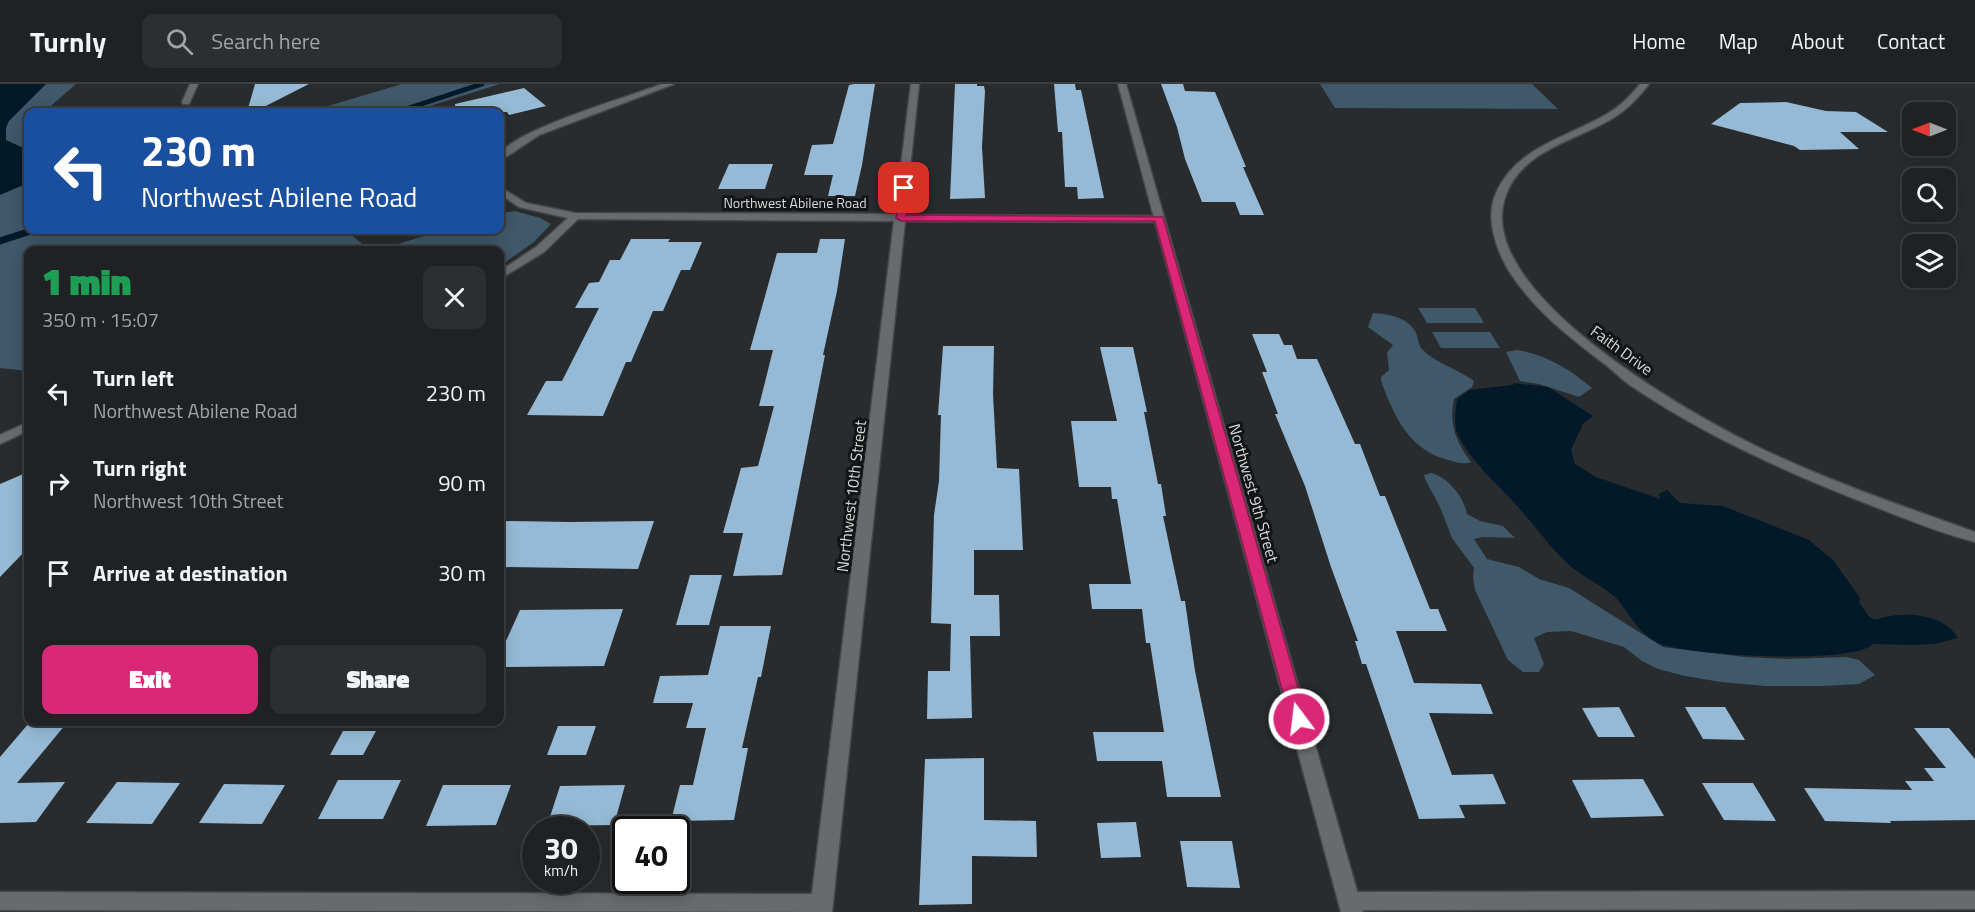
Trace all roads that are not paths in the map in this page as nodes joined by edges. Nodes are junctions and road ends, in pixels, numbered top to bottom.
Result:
1 (194, 84) edge
2 (670, 84) edge
3 (915, 84) edge
4 (1122, 84) edge
5 (1645, 84) edge
6 (186, 102) dead end
7 (504, 154) edge
8 (504, 193) edge
9 (575, 216) junction
10 (901, 218) junction
11 (1159, 219) junction
12 (504, 273) edge
13 (24, 428) edge
14 (0, 440) edge
15 (1975, 537) edge
16 (1975, 900) edge
17 (0, 901) edge
18 (822, 907) edge
19 (1351, 907) edge

1 - 6 street
2 - 7 street
3 - 10 street, Northwest 10th Street
4 - 11 street, Northwest 9th Street
5 - 15 street, Faith Drive
8 - 9 street, Northwest Abilene Road
9 - 10 street, Northwest Abilene Road
9 - 12 street
10 - 11 street, Northwest Abilene Road
10 - 18 street, Northwest 10th Street
11 - 19 street, Northwest 9th Street
13 - 14 street
16 - 19 street
17 - 18 street

